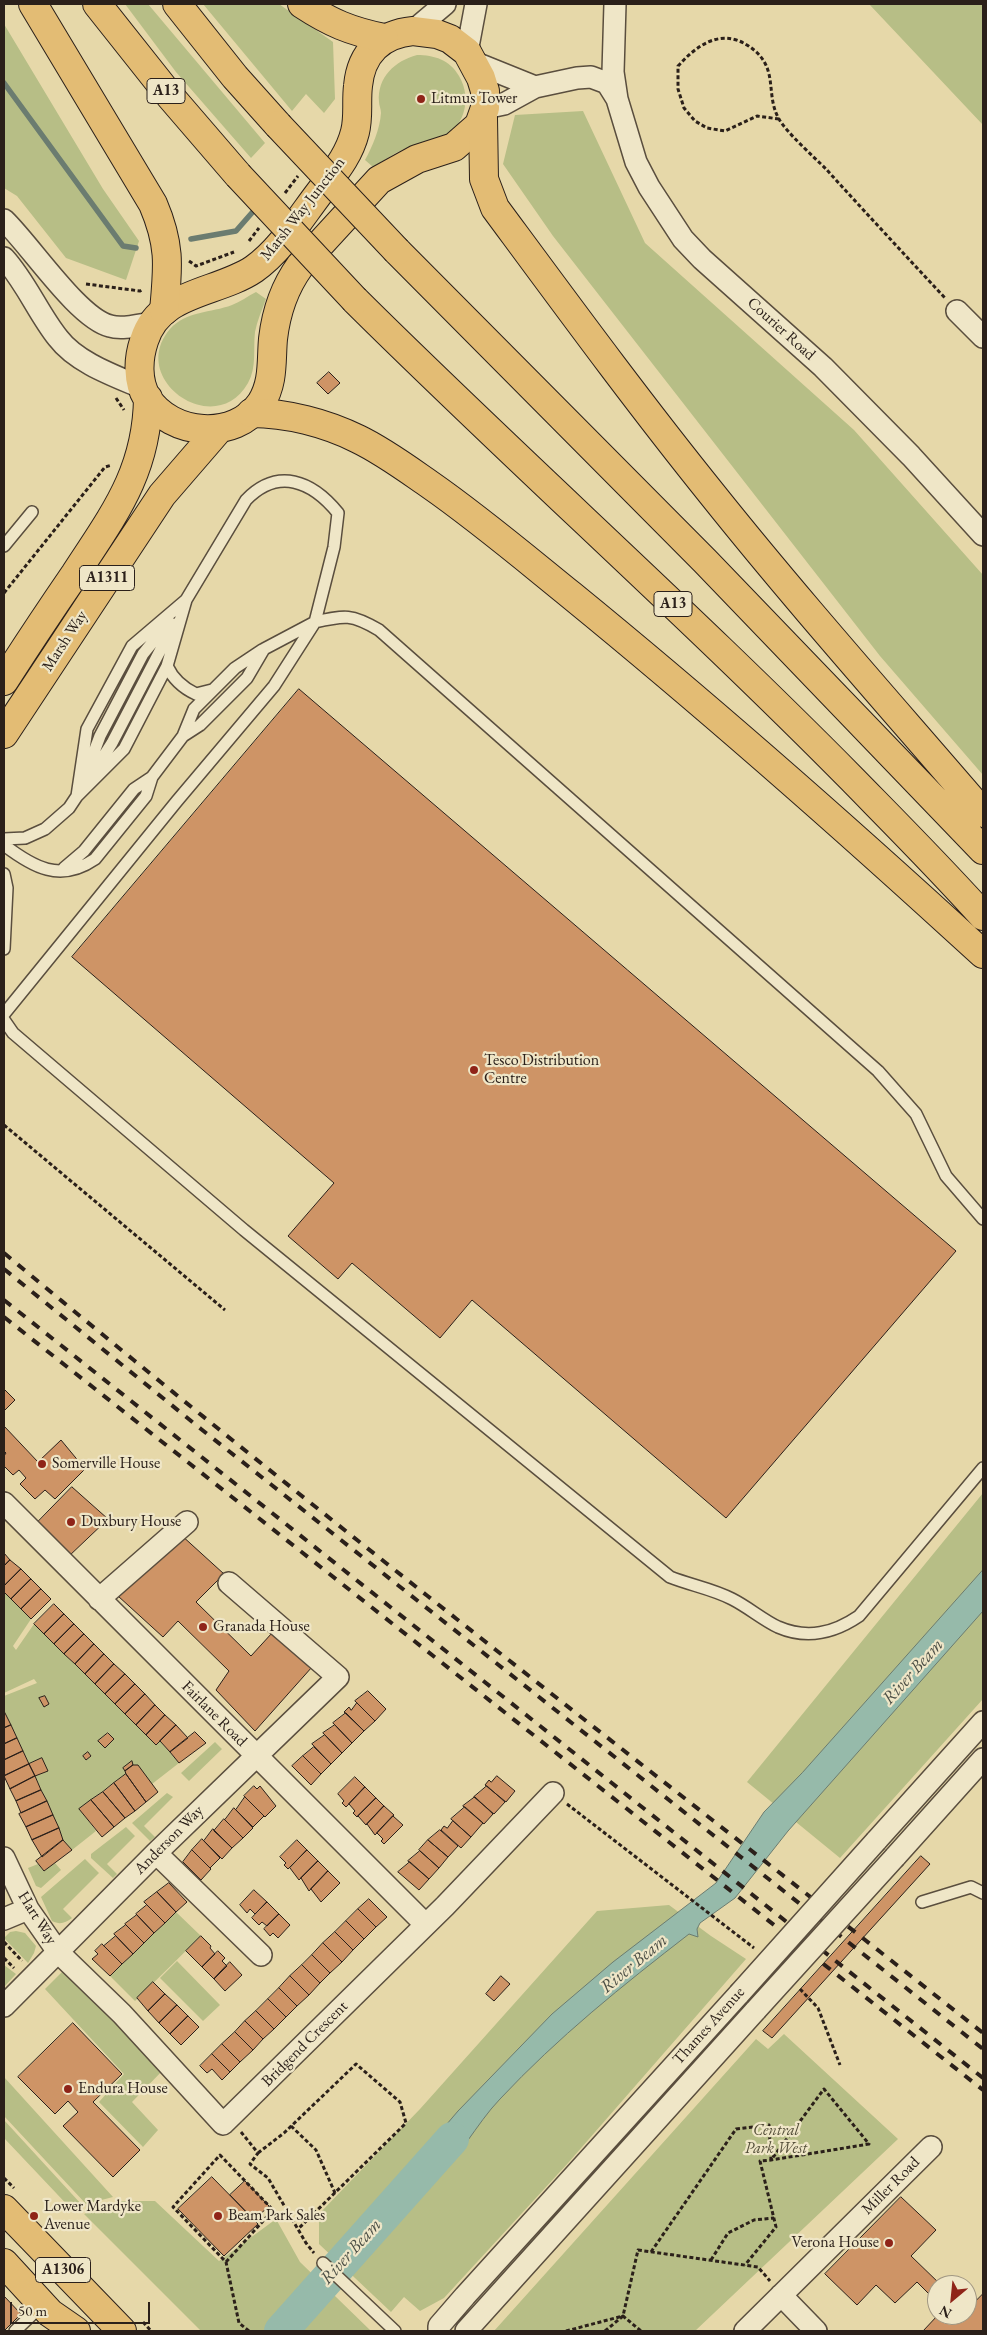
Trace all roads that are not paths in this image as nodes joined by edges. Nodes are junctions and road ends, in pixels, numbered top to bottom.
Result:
1 (32, 4) edge
2 (97, 4) edge
3 (177, 4) edge
4 (302, 4) edge
5 (445, 4) edge
6 (476, 4) edge
7 (615, 4) edge
8 (413, 31) junction
9 (384, 38) junction
10 (470, 57) junction
11 (535, 87) junction
12 (617, 99) junction
13 (484, 113) junction
14 (4, 220) edge
15 (4, 258) edge
16 (957, 311) road end
17 (158, 317) junction
18 (983, 337) edge
19 (146, 393) junction
20 (251, 413) junction
21 (218, 429) junction
22 (32, 512) dead end
23 (983, 534) edge
24 (4, 546) edge
25 (186, 600) junction
26 (315, 622) junction
27 (264, 649) junction
28 (167, 666) junction
29 (4, 682) edge
30 (213, 690) junction
31 (4, 734) edge
32 (183, 736) junction
33 (77, 796) junction
34 (983, 813) edge
35 (4, 839) edge
36 (4, 845) edge
37 (983, 850) edge
38 (4, 874) edge
39 (983, 916) edge
40 (4, 948) edge
41 (983, 954) edge
42 (4, 1014) edge
43 (4, 1020) edge
44 (983, 1219) edge
45 (983, 1468) edge
46 (4, 1503) edge
47 (187, 1522) dead end
48 (229, 1584) dead end
49 (99, 1599) junction
50 (983, 1722) edge
51 (256, 1756) junction
52 (983, 1759) edge
53 (553, 1793) road end
54 (156, 1853) junction
55 (4, 1858) edge
56 (983, 1892) edge
57 (922, 1902) dead end
58 (28, 1909) junction
59 (4, 1919) edge
60 (425, 1924) junction
61 (58, 1952) junction
62 (261, 1955) dead end
63 (4, 2006) edge
64 (931, 2147) dead end
65 (4, 2209) edge
66 (4, 2263) edge
67 (323, 2263) dead end
68 (781, 2295) junction
69 (44, 2308) junction
70 (15, 2331) edge
71 (76, 2331) edge
72 (122, 2331) edge
73 (395, 2331) edge
74 (439, 2331) edge
75 (466, 2331) edge
76 (745, 2331) edge
77 (816, 2331) edge

1 - 17 main road
2 - 39 main road, A13, bridge
3 - 37 main road, bridge
4 - 9 main road
5 - 8 street
6 - 10 street
7 - 12 street, Courier Road
8 - 9 main road
8 - 10 main road
9 - 17 main road, Marsh Way Junction
10 - 11 street
10 - 13 main road
11 - 12 street, Courier Road
11 - 13 street, Courier Road
12 - 23 street, Courier Road
13 - 20 main road, Marsh Way Junction
13 - 34 main road
14 - 17 street
15 - 19 street
16 - 18 street
17 - 19 main road
19 - 21 main road, Marsh Way Junction
19 - 29 main road, Marsh Way / A1311
20 - 21 main road, Marsh Way Junction
20 - 41 main road
21 - 31 main road, Marsh Way / A1311
22 - 24 lane
25 - 26 lane
25 - 28 lane
25 - 33 lane
26 - 27 lane
26 - 42 lane
26 - 44 lane
27 - 30 lane
27 - 32 lane
28 - 30 lane
28 - 33 lane
30 - 32 lane
32 - 36 lane
33 - 35 lane
38 - 40 lane
43 - 45 lane
46 - 49 street, Fairlane Road
47 - 49 street
48 - 51 street, Anderson Way
49 - 51 street, Fairlane Road
50 - 74 street, Thames Avenue, bridge
51 - 54 street, Anderson Way
51 - 60 street, Fairlane Road
52 - 75 street, Thames Avenue, bridge
53 - 60 street, Bridgend Crescent
54 - 61 street, Anderson Way
54 - 62 street
55 - 58 street, Hart Way
56 - 57 lane
58 - 59 street
58 - 61 street, Hart Way
60 - 61 street, Bridgend Crescent
61 - 63 street, Anderson Way
64 - 68 street, Miller Road
65 - 72 main road, A1306
66 - 69 main road, A1306
67 - 73 lane
68 - 76 street, Miller Road
68 - 77 street
69 - 70 lane
69 - 71 main road, A1306

